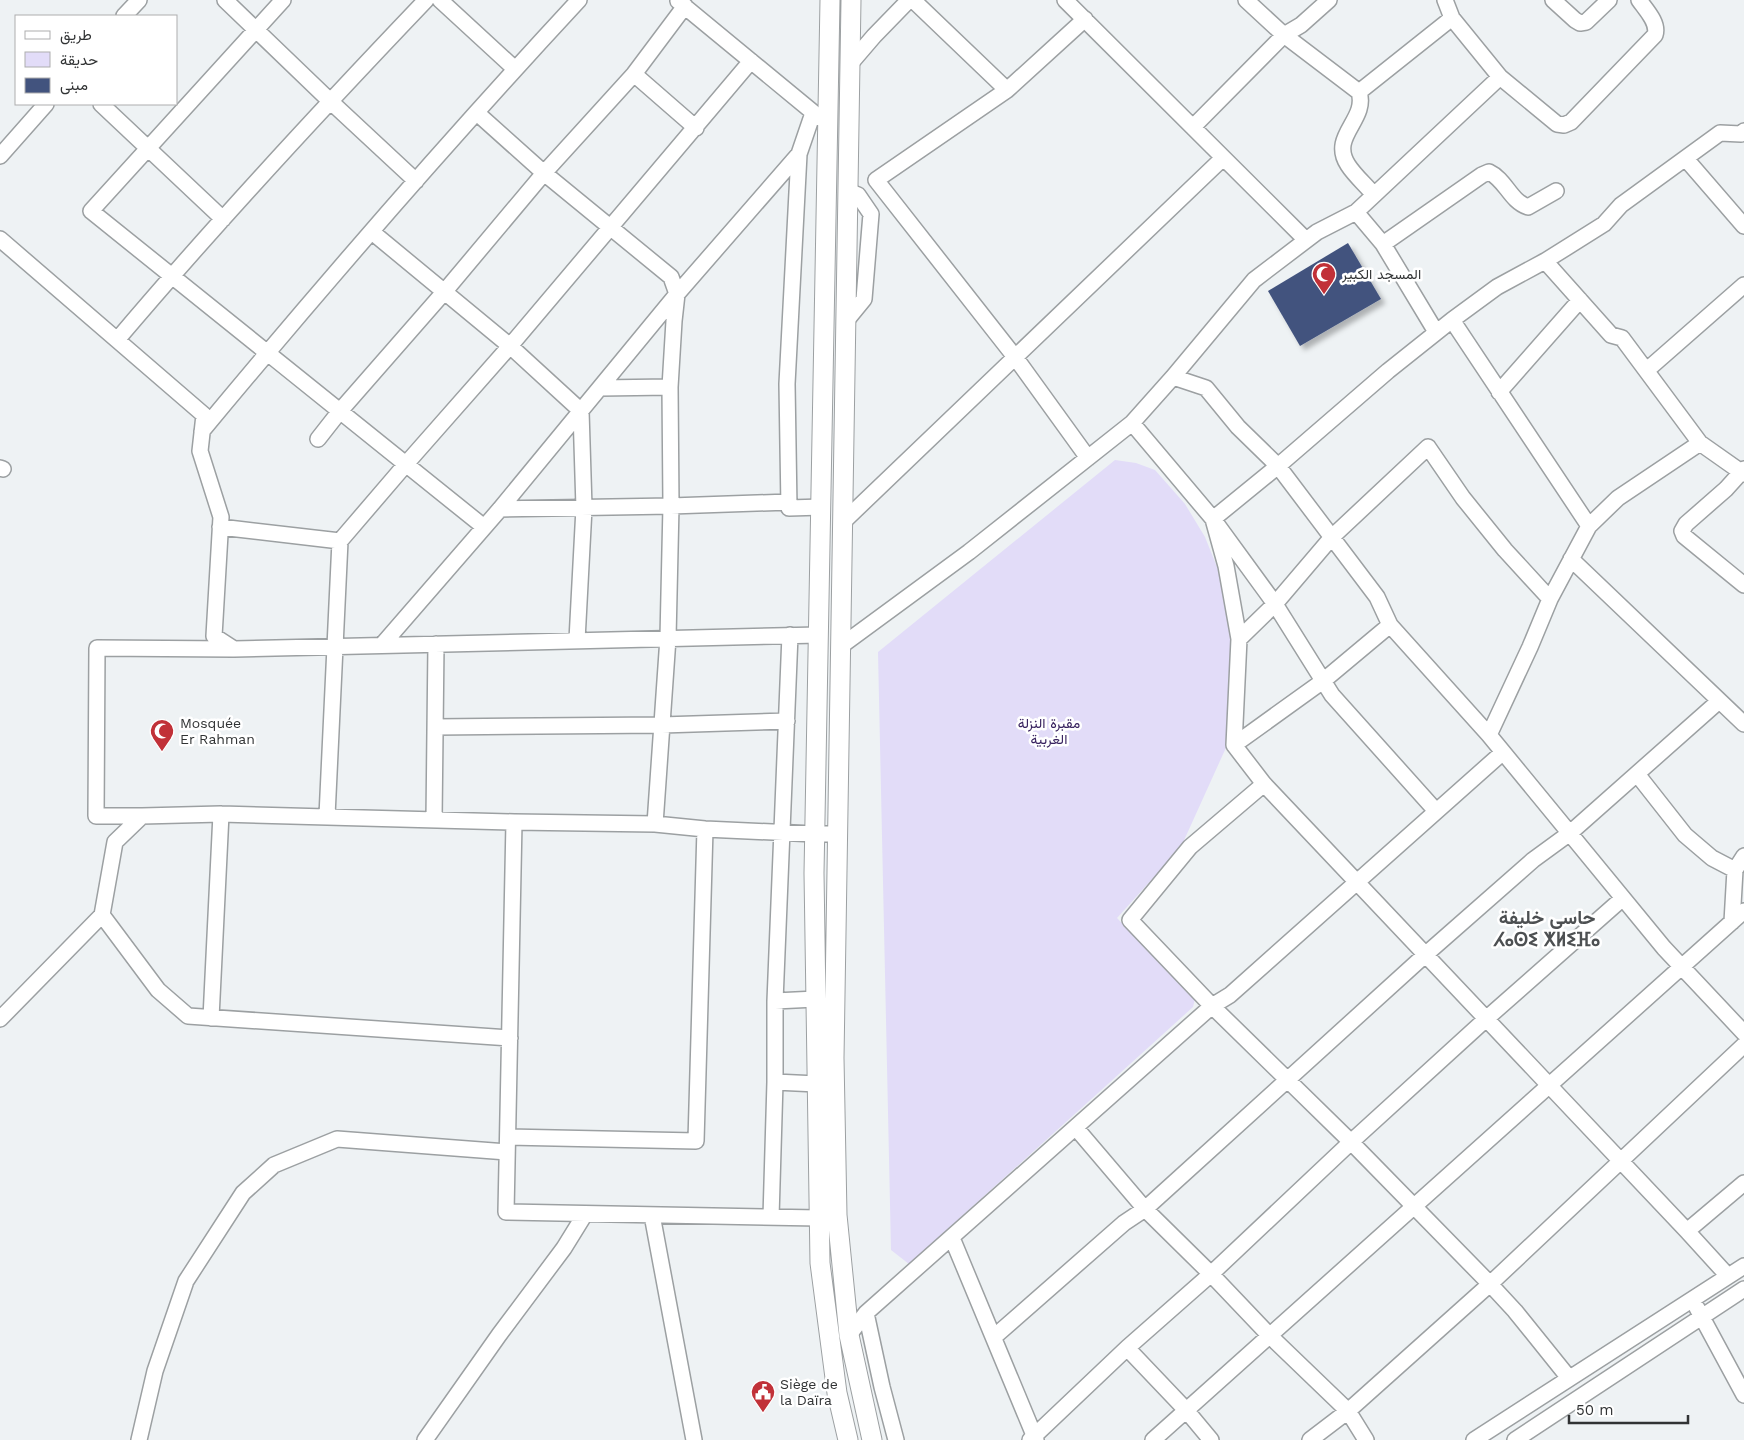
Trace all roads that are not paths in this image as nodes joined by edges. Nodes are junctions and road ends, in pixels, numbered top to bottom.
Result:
1 (139, 0) edge
2 (225, 0) edge
3 (283, 0) edge
4 (426, 0) edge
5 (440, 0) edge
6 (579, 0) edge
7 (830, 0) edge
8 (851, 0) edge
9 (909, 0) edge
10 (913, 0) edge
11 (1246, 0) edge
12 (1329, 0) edge
13 (1445, 0) edge
14 (1553, 0) edge
15 (1609, 0) edge
16 (1639, 0) edge
17 (1068, 1) edge
18 (681, 3) edge
19 (125, 15) edge
20 (1452, 18) junction
21 (1085, 19) junction
22 (256, 30) junction
23 (1284, 35) junction
24 (751, 61) junction
25 (850, 64) junction
26 (515, 69) junction
27 (634, 74) junction
28 (1500, 77) junction
29 (1007, 90) junction
30 (1359, 92) junction
31 (330, 101) junction
32 (45, 105) edge
33 (102, 105) edge
34 (477, 113) junction
35 (813, 113) junction
36 (828, 125) junction
37 (1193, 127) junction
38 (696, 128) junction
39 (1744, 131) edge
40 (148, 149) junction
41 (799, 154) junction
42 (0, 156) edge
43 (1223, 158) junction
44 (1686, 159) junction
45 (544, 173) junction
46 (876, 180) junction
47 (416, 181) junction
48 (1556, 191) dead end
49 (853, 193) junction
50 (1374, 195) junction
51 (1356, 212) junction
52 (223, 219) junction
53 (1742, 220) edge
54 (611, 228) junction
55 (372, 232) junction
56 (0, 239) edge
57 (1306, 240) junction
58 (1383, 244) junction
59 (1545, 261) junction
60 (171, 276) junction
61 (1744, 285) edge
62 (445, 291) junction
63 (677, 294) junction
64 (1580, 300) junction
65 (1452, 320) junction
66 (1436, 332) junction
67 (117, 340) junction
68 (510, 346) junction
69 (267, 352) junction
70 (1014, 358) junction
71 (1647, 370) junction
72 (1173, 377) junction
73 (670, 387) junction
74 (600, 388) junction
75 (1500, 392) junction
76 (340, 411) junction
77 (581, 411) junction
78 (1132, 423) junction
79 (202, 431) junction
80 (318, 439) dead end
81 (1700, 443) junction
82 (1088, 458) junction
83 (406, 464) junction
84 (1278, 466) junction
85 (1743, 472) edge
86 (788, 502) junction
87 (671, 506) junction
88 (822, 507) junction
89 (584, 508) junction
90 (500, 509) junction
91 (1213, 519) junction
92 (843, 522) junction
93 (1589, 526) junction
94 (484, 527) junction
95 (220, 528) junction
96 (1332, 537) junction
97 (340, 541) junction
98 (1571, 559) junction
99 (1744, 585) edge
100 (1550, 598) junction
101 (1275, 604) junction
102 (1390, 625) junction
103 (790, 635) junction
104 (819, 635) junction
105 (668, 638) junction
106 (1239, 639) junction
107 (577, 640) junction
108 (436, 644) junction
109 (382, 645) junction
110 (335, 646) junction
111 (841, 646) junction
112 (234, 649) junction
113 (1323, 681) junction
114 (1719, 701) junction
115 (787, 722) junction
116 (1744, 724) edge
117 (662, 725) junction
118 (436, 727) junction
119 (1489, 734) junction
120 (1234, 746) junction
121 (1502, 753) junction
122 (1637, 774) junction
123 (1264, 784) junction
124 (1436, 811) junction
125 (221, 814) junction
126 (142, 816) junction
127 (327, 816) junction
128 (434, 820) junction
129 (514, 822) junction
130 (655, 824) junction
131 (705, 829) junction
132 (782, 832) junction
133 (1570, 833) junction
134 (815, 834) junction
135 (838, 834) junction
136 (1744, 856) edge
137 (1735, 870) junction
138 (1357, 882) junction
139 (1623, 898) junction
140 (1744, 911) edge
141 (102, 915) junction
142 (1732, 922) junction
143 (1426, 955) junction
144 (1682, 967) junction
145 (816, 999) junction
146 (775, 1001) junction
147 (1212, 1006) junction
148 (211, 1018) junction
149 (1486, 1019) junction
150 (0, 1020) edge
151 (1744, 1033) edge
152 (510, 1038) junction
153 (1744, 1045) edge
154 (1286, 1080) junction
155 (775, 1082) junction
156 (817, 1084) junction
157 (1549, 1085) junction
158 (1076, 1128) junction
159 (1351, 1142) junction
160 (507, 1144) junction
161 (1622, 1162) junction
162 (1744, 1183) edge
163 (1414, 1206) junction
164 (1146, 1209) junction
165 (586, 1214) junction
166 (652, 1215) junction
167 (770, 1217) junction
168 (819, 1218) junction
169 (1687, 1231) junction
170 (952, 1238) junction
171 (1744, 1266) edge
172 (1211, 1274) junction
173 (1728, 1276) junction
174 (1490, 1284) junction
175 (1744, 1289) edge
176 (1691, 1299) junction
177 (866, 1313) junction
178 (1703, 1316) junction
179 (849, 1336) junction
180 (1270, 1336) junction
181 (994, 1338) junction
182 (1127, 1348) junction
183 (1569, 1378) junction
184 (882, 1387) junction
185 (861, 1389) junction
186 (837, 1393) junction
187 (1744, 1395) edge
188 (1186, 1410) junction
189 (1348, 1411) junction
190 (1033, 1439) edge
191 (139, 1440) edge
192 (425, 1440) edge
193 (694, 1440) edge
194 (848, 1440) edge
195 (872, 1440) edge
196 (896, 1440) edge
197 (1153, 1440) edge
198 (1211, 1440) edge
199 (1310, 1440) edge
200 (1366, 1440) edge
201 (1474, 1440) edge
202 (1515, 1440) edge

1 - 19 street
2 - 22 street
3 - 22 street
4 - 31 street
5 - 26 street
6 - 26 street
7 - 36 main road
8 - 25 main road
9 - 25 street
10 - 29 street
11 - 23 street
12 - 23 street
13 - 20 street
14 - 15 street
16 - 28 street
17 - 21 street
18 - 24 street
18 - 27 street
20 - 28 street
20 - 30 street
21 - 29 street
21 - 37 street
22 - 31 street
22 - 40 street
23 - 30 street
23 - 37 street
24 - 35 street
24 - 38 street
25 - 49 main road
26 - 34 street
27 - 38 street
27 - 45 street
28 - 50 street
29 - 46 street
30 - 50 street
31 - 47 street
31 - 52 street
32 - 42 street
33 - 40 street
34 - 45 street
34 - 47 street
35 - 36 street
35 - 41 street
36 - 88 main road
37 - 43 street
38 - 54 street
39 - 44 street
40 - 52 street
40 - 60 street
41 - 63 street
41 - 86 street
43 - 57 street
43 - 70 street
44 - 53 street
44 - 59 street
45 - 54 street
45 - 62 street
46 - 49 street
46 - 70 street
47 - 55 street
48 - 58 street
49 - 92 main road
50 - 51 street
51 - 57 street
51 - 58 street
52 - 60 street
54 - 63 street
54 - 68 street
55 - 62 street
55 - 69 street
56 - 67 street
57 - 72 street
58 - 66 street
59 - 64 street
59 - 65 street
60 - 67 street
60 - 69 street
61 - 71 street
62 - 68 street
62 - 76 street
63 - 73 street
63 - 74 street
64 - 71 street
64 - 75 street
65 - 66 street
65 - 75 street
66 - 84 street
67 - 79 street
68 - 77 street
68 - 83 street
69 - 76 street
69 - 79 street
70 - 82 street
70 - 92 street
71 - 81 street
72 - 78 street
72 - 84 street
73 - 74 street
73 - 87 street
74 - 77 street
75 - 93 street
76 - 80 street
76 - 83 street
77 - 89 street
77 - 90 street
78 - 82 street
78 - 91 street
79 - 95 street
81 - 85 street
81 - 93 street
82 - 111 street
83 - 94 street
83 - 97 street
84 - 91 street
84 - 96 street
85 - 99 street
86 - 87 street
86 - 88 street
87 - 89 street
87 - 105 street
88 - 104 main road
89 - 90 street
89 - 107 street
90 - 94 street
91 - 101 street
91 - 106 street
92 - 111 main road
93 - 98 street
94 - 109 street
95 - 97 street
95 - 112 street
96 - 100 street
96 - 101 street
96 - 102 street
97 - 110 street
98 - 100 street
98 - 114 street
100 - 119 street
101 - 106 street
101 - 113 street
102 - 113 street
102 - 119 street
103 - 104 street
103 - 105 street
103 - 115 street
104 - 134 main road
105 - 107 street
105 - 117 street
106 - 120 street
107 - 108 street
108 - 109 street
108 - 118 street
109 - 110 street
110 - 112 street
110 - 127 street
111 - 135 main road
112 - 126 street
113 - 120 street
113 - 124 street
114 - 116 street
114 - 122 street
115 - 117 street
115 - 132 street
117 - 118 street
117 - 130 street
118 - 128 street
119 - 121 street
120 - 123 street
121 - 124 street
121 - 133 street
122 - 133 street
122 - 137 street
123 - 138 street
123 - 147 street
124 - 138 street
125 - 126 street
125 - 127 street
125 - 148 street
126 - 141 street
127 - 128 street
128 - 129 street
129 - 130 street
129 - 152 street
130 - 131 street
131 - 132 street
131 - 160 street
132 - 134 street
132 - 146 street
133 - 139 street
133 - 143 street
134 - 135 street
134 - 145 main road
135 - 179 main road
136 - 137 street
137 - 142 street
138 - 143 street
138 - 147 street
139 - 144 street
139 - 149 street
140 - 142 street
141 - 148 street
141 - 150 street
142 - 144 street
143 - 149 street
143 - 154 street
144 - 151 street
144 - 157 street
145 - 146 street
145 - 156 main road
146 - 155 street
147 - 154 street
147 - 158 street
148 - 152 street
149 - 157 street
149 - 159 street
152 - 160 street
153 - 161 street
154 - 159 street
154 - 164 street
155 - 156 street
155 - 167 street
156 - 168 main road
157 - 161 street
157 - 163 street
158 - 164 street
158 - 170 street
159 - 163 street
159 - 172 street
160 - 165 street
160 - 191 street
161 - 169 street
161 - 174 street
162 - 169 street
163 - 174 street
163 - 180 street
164 - 172 street
164 - 181 street
165 - 166 street
165 - 192 street
166 - 167 street
166 - 193 street
167 - 168 street
168 - 186 main road
169 - 173 street
170 - 177 street
170 - 181 street
171 - 173 street
172 - 180 street
172 - 182 street
173 - 176 street
174 - 183 street
174 - 189 street
175 - 178 street
176 - 178 street
176 - 183 street
177 - 179 street
177 - 184 street
178 - 187 street
178 - 202 street
179 - 185 main road
180 - 188 street
180 - 189 street
181 - 190 street
182 - 188 street
182 - 190 street
183 - 201 street
184 - 185 street
184 - 196 street
185 - 186 street
185 - 195 main road
186 - 194 main road
188 - 197 street
188 - 198 street
189 - 199 street
189 - 200 street

